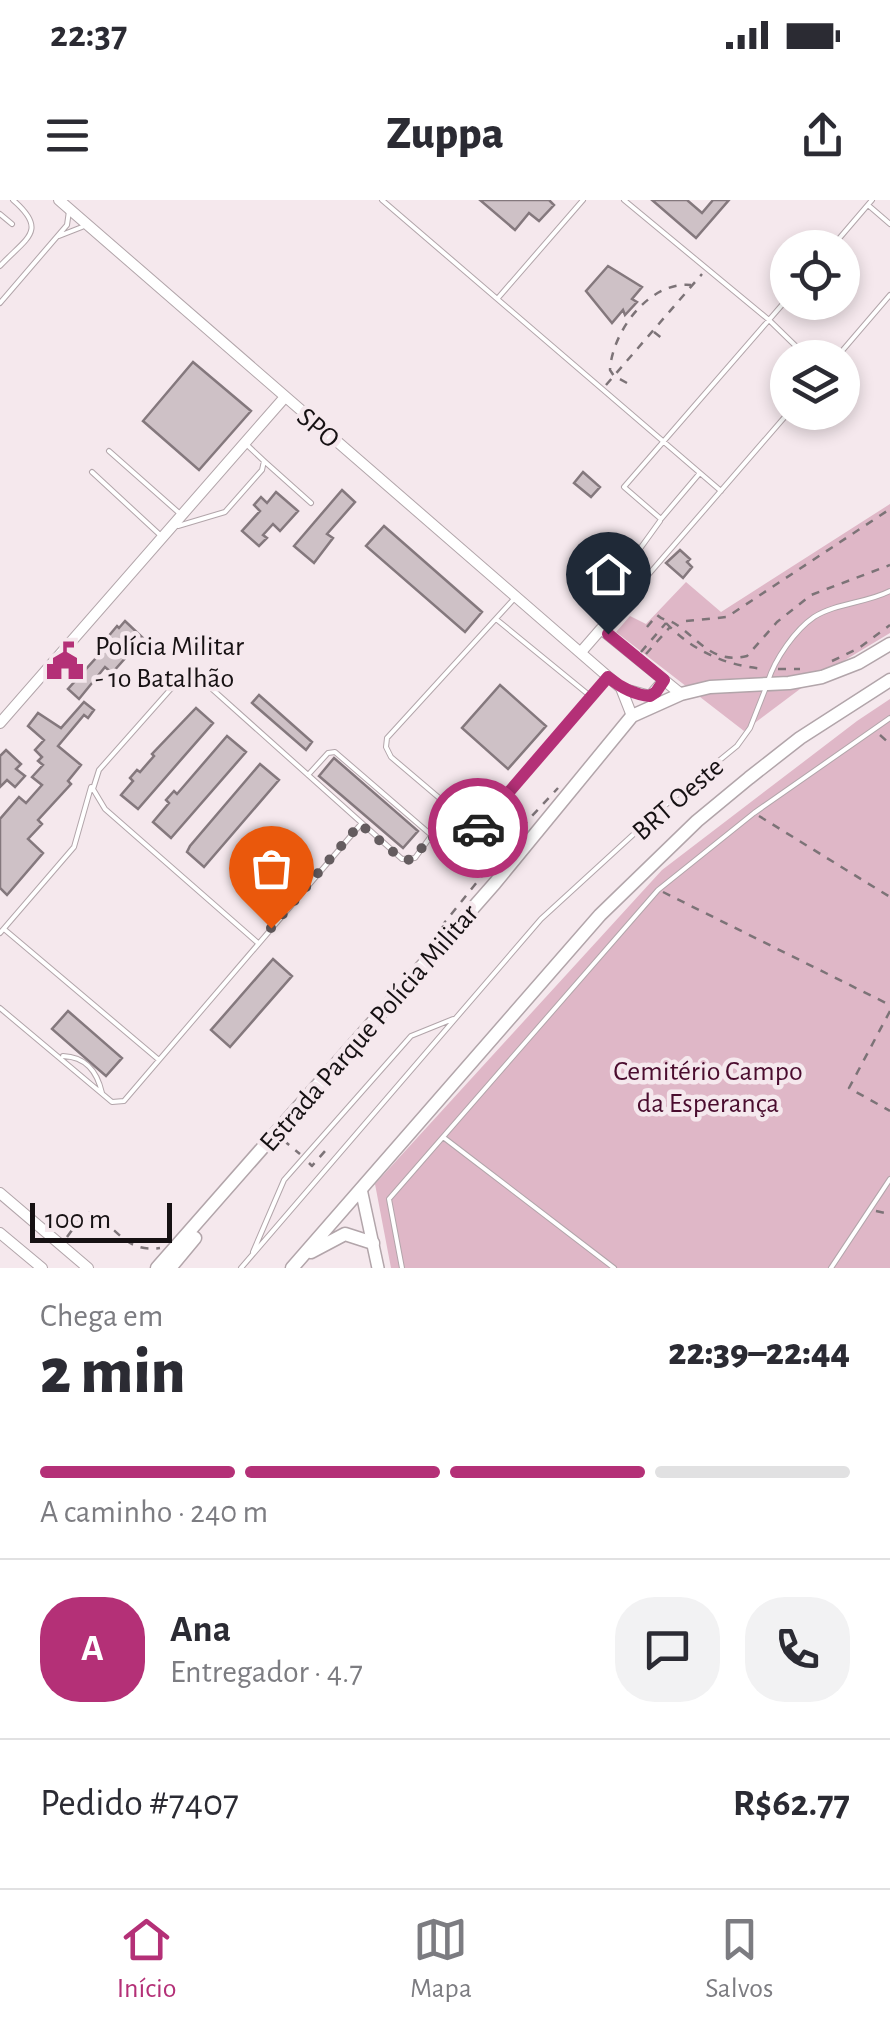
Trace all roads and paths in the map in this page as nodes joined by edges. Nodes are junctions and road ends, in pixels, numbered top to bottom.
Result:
1 (13, 200) edge
2 (583, 200) edge
3 (624, 200) edge
4 (384, 201) edge
5 (870, 202) edge
6 (63, 204) edge
7 (0, 214) edge
8 (12, 224) dead end
9 (890, 224) edge
10 (90, 227) junction
11 (846, 230) edge
12 (52, 242) junction
13 (0, 266) edge
14 (706, 269) junction
15 (692, 285) junction
16 (890, 295) edge
17 (497, 300) junction
18 (0, 303) edge
19 (769, 320) junction
20 (653, 330) junction
21 (663, 340) dead end
22 (790, 340) edge
23 (851, 340) edge
24 (614, 376) junction
25 (627, 383) dead end
26 (602, 390) junction
27 (285, 397) junction
28 (774, 430) edge
29 (245, 443) junction
30 (663, 443) junction
31 (109, 451) dead end
32 (264, 461) junction
33 (92, 472) dead end
34 (698, 474) junction
35 (721, 491) junction
36 (311, 503) dead end
37 (890, 509) edge
38 (182, 515) junction
39 (661, 519) junction
40 (171, 528) junction
41 (162, 538) junction
42 (634, 557) dead end
43 (890, 565) edge
44 (890, 591) edge
45 (516, 598) junction
46 (496, 619) junction
47 (686, 621) dead end
48 (666, 623) junction
49 (890, 626) edge
50 (647, 627) dead end
51 (601, 629) junction
52 (890, 644) edge
53 (581, 652) junction
54 (823, 665) dead end
55 (810, 667) dead end
56 (772, 668) junction
57 (608, 677) junction
58 (664, 680) junction
59 (890, 680) edge
60 (767, 683) junction
61 (621, 688) junction
62 (681, 694) junction
63 (590, 696) junction
64 (632, 716) junction
65 (890, 718) edge
66 (0, 723) edge
67 (874, 730) junction
68 (890, 744) edge
69 (308, 775) junction
70 (93, 782) junction
71 (560, 786) dead end
72 (754, 813) junction
73 (360, 824) junction
74 (477, 830) junction
75 (431, 836) junction
76 (658, 890) junction
77 (890, 896) edge
78 (440, 928) dead end
79 (2, 931) edge
80 (258, 943) junction
81 (0, 1008) edge
82 (890, 1008) edge
83 (456, 1018) junction
84 (60, 1056) junction
85 (159, 1060) junction
86 (102, 1093) junction
87 (890, 1111) edge
88 (276, 1133) junction
89 (443, 1137) junction
90 (318, 1145) dead end
91 (324, 1152) junction
92 (331, 1157) dead end
93 (304, 1158) junction
94 (252, 1160) junction
95 (890, 1178) edge
96 (361, 1189) junction
97 (0, 1193) edge
98 (870, 1210) junction
99 (890, 1214) edge
100 (0, 1233) edge
101 (373, 1243) junction
102 (61, 1244) junction
103 (164, 1248) dead end
104 (304, 1254) junction
105 (251, 1256) junction
106 (42, 1268) edge
107 (88, 1268) edge
108 (157, 1268) edge
109 (170, 1268) edge
110 (240, 1268) edge
111 (292, 1268) edge
112 (378, 1268) edge
113 (402, 1268) edge
114 (614, 1268) edge
115 (831, 1268) edge

1 - 13 lane
2 - 17 lane
3 - 14 lane
4 - 17 lane
5 - 9 lane
5 - 11 lane
6 - 10 street, SPO
6 - 12 lane
7 - 8 lane
10 - 12 lane
10 - 27 street, SPO
12 - 18 lane
14 - 15 path
14 - 19 lane
15 - 20 path
15 - 24 path
16 - 23 lane
17 - 26 lane
19 - 22 lane
19 - 30 lane
20 - 21 path
20 - 24 path
24 - 25 path
24 - 26 path
26 - 30 lane
27 - 29 street
27 - 45 street, SPO
28 - 35 lane
29 - 32 lane
29 - 38 street
30 - 34 lane
30 - 39 lane
31 - 38 lane
32 - 36 lane
32 - 40 lane
33 - 41 lane
34 - 35 lane
34 - 39 lane
35 - 51 lane
37 - 47 path
38 - 40 street
39 - 42 lane
40 - 41 street
41 - 66 street
43 - 48 path
44 - 56 lane, BRT Oeste
45 - 46 lane
45 - 53 street, SPO
46 - 63 lane
46 - 74 lane
48 - 50 path
48 - 56 path
49 - 54 path
51 - 53 street
51 - 58 street
52 - 60 main road, Estrada Parque Polícia Militar
53 - 57 street, SPO
55 - 56 path
56 - 60 lane, BRT Oeste
57 - 61 street, SPO
57 - 63 lane
58 - 61 street
58 - 62 street
59 - 96 main road
60 - 62 main road, Estrada Parque Polícia Militar
60 - 83 lane, BRT Oeste
61 - 64 street, SPO
62 - 64 main road, Estrada Parque Polícia Militar
63 - 74 lane
64 - 88 main road, Estrada Parque Polícia Militar
65 - 67 lane
67 - 68 path
67 - 72 lane
69 - 70 lane
69 - 73 lane
69 - 75 lane
70 - 79 lane
70 - 80 lane
71 - 78 path
72 - 76 lane
72 - 77 path
73 - 75 lane
73 - 80 lane
74 - 75 lane
76 - 82 path
76 - 89 lane
79 - 85 lane
80 - 85 lane
81 - 84 lane
82 - 87 path
83 - 93 lane, BRT Oeste
83 - 105 lane, BRT Oeste
84 - 86 lane
84 - 86 lane
85 - 86 lane
88 - 93 path
88 - 94 main road, Estrada Parque Polícia Militar
89 - 113 lane
89 - 114 lane
90 - 91 path
91 - 92 path
91 - 93 path
93 - 105 lane, BRT Oeste
94 - 108 main road, Estrada Parque Polícia Militar
94 - 109 main road
95 - 98 lane
96 - 101 main road
96 - 104 main road
97 - 102 street
98 - 99 path
98 - 115 lane
100 - 106 street
101 - 104 main road
101 - 112 main road
102 - 103 path
102 - 107 street
104 - 111 main road
105 - 110 lane, BRT Oeste

